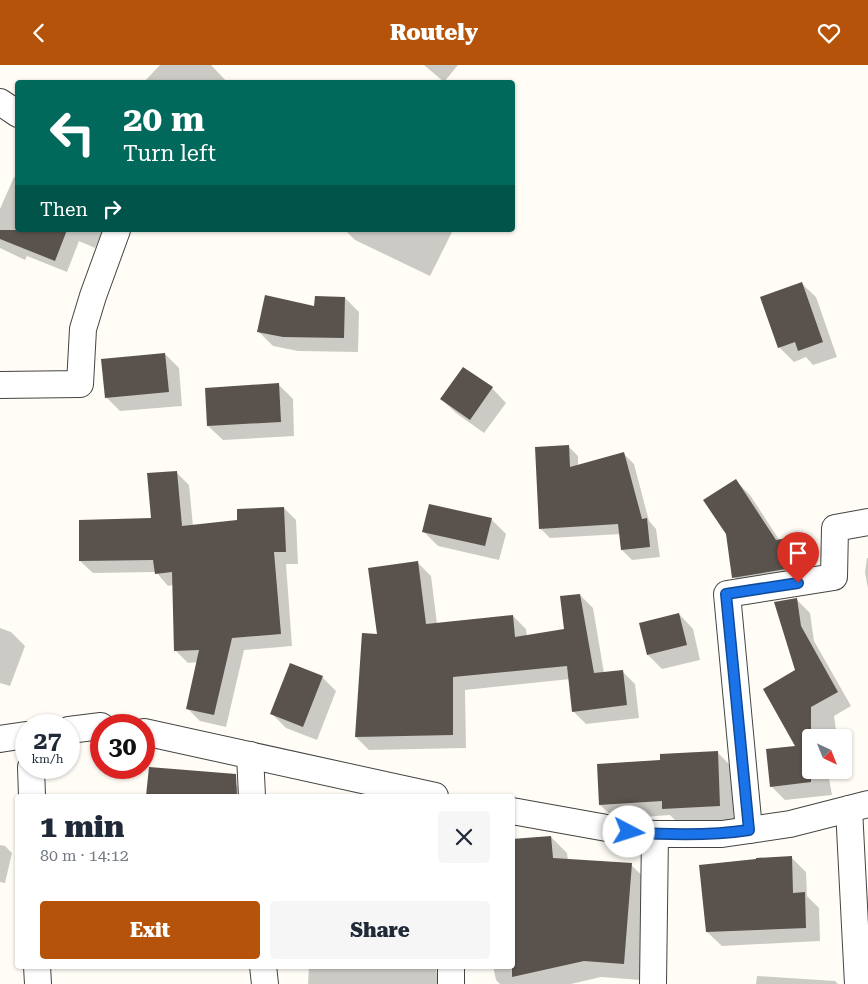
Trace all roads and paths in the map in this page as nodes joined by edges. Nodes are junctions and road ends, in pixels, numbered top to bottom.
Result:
1 (0, 102) edge
2 (15, 112) edge
3 (116, 232) edge
4 (0, 385) edge
5 (868, 522) edge
6 (155, 734) edge
7 (15, 737) edge
8 (0, 739) edge
9 (250, 755) junction
10 (31, 779) edge
11 (32, 794) edge
12 (252, 794) edge
13 (426, 794) edge
14 (859, 807) edge
15 (515, 812) edge
16 (749, 830) junction
17 (655, 834) junction
18 (37, 969) edge
19 (264, 969) edge
20 (451, 969) edge
21 (38, 984) edge
22 (265, 984) edge
23 (451, 984) edge
24 (653, 984) edge
25 (858, 984) edge

1 - 2 street
3 - 4 street
5 - 16 street
6 - 9 street
7 - 8 street
9 - 12 street
9 - 13 street
10 - 11 street
14 - 16 street
14 - 25 street
15 - 17 street
16 - 17 street
17 - 24 street
18 - 21 street
19 - 22 street
20 - 23 street

